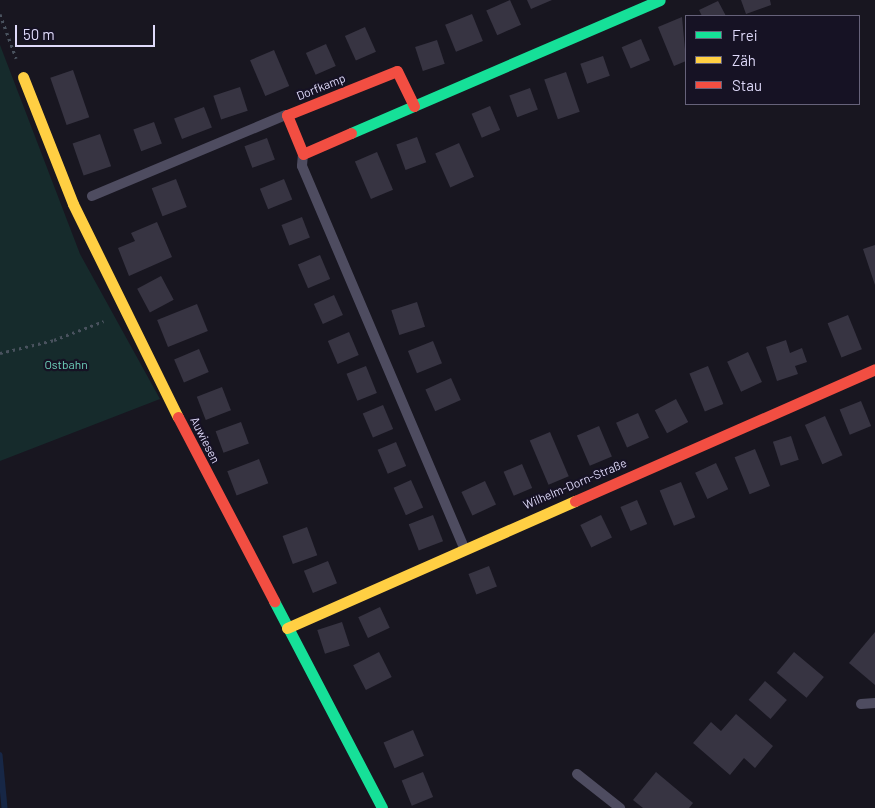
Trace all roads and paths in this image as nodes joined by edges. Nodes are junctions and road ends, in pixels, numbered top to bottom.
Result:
1 (660, 0) edge
2 (0, 14) edge
3 (23, 77) joint
4 (414, 106) junction
5 (287, 115) junction
6 (303, 154) junction
7 (92, 196) dead end
8 (124, 313) junction
9 (0, 353) edge
10 (875, 369) edge
11 (464, 548) junction
12 (287, 628) junction
13 (875, 703) edge
14 (862, 704) dead end
15 (577, 774) dead end
16 (382, 808) edge
17 (620, 808) edge

1 - 4 street
2 - 3 path
3 - 8 street, Auwiesen
4 - 5 street, Dorfkamp
4 - 6 street
5 - 6 street, Dorfkamp
5 - 7 lane
6 - 11 lane
8 - 9 path
8 - 12 street, Auwiesen
10 - 11 street, Wilhelm-Dorn-Straße
11 - 12 street, Wilhelm-Dorn-Straße
12 - 16 street, Auwiesen
13 - 14 lane
15 - 17 lane

